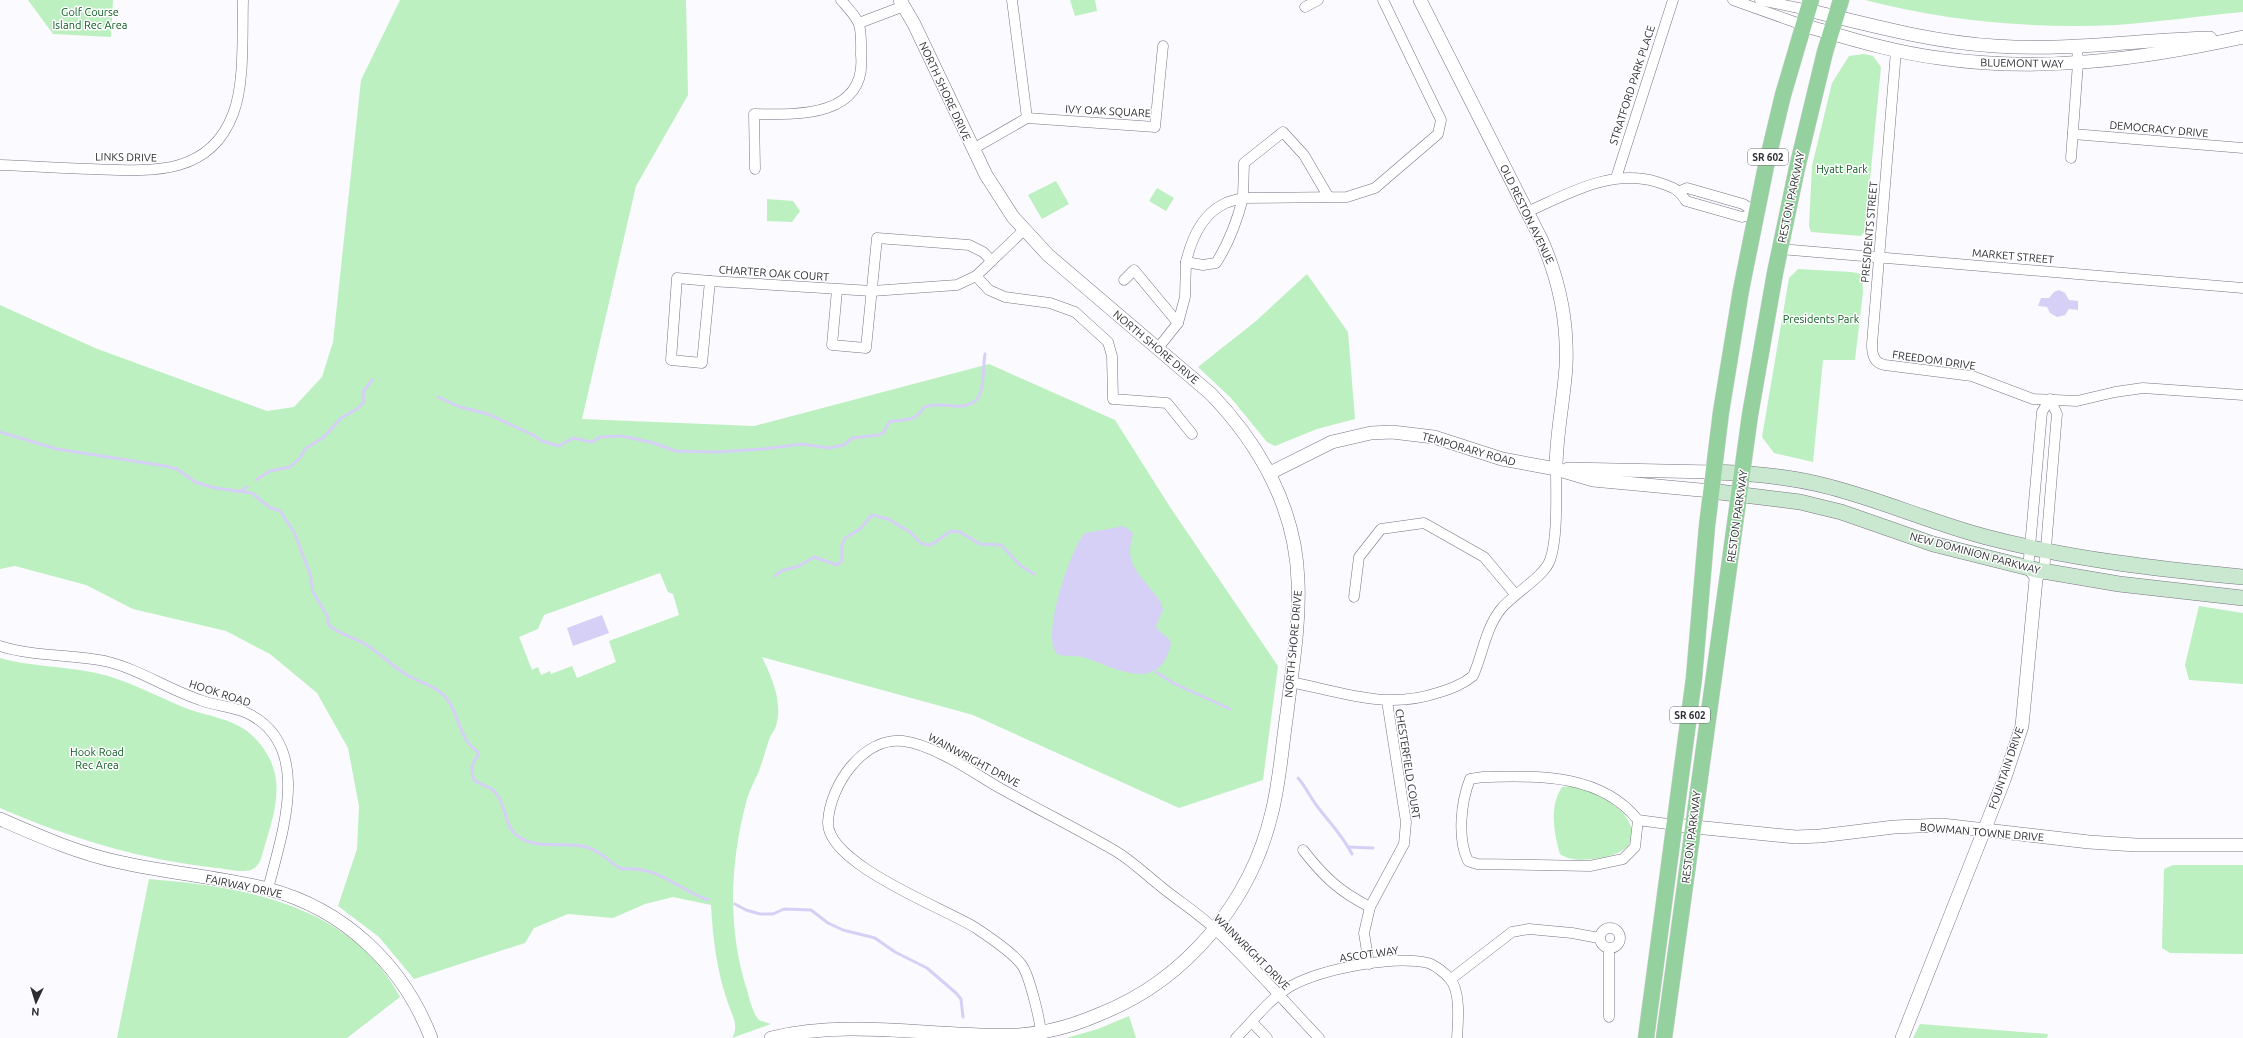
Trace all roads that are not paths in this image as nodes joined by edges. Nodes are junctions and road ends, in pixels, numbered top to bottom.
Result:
1 (243, 0) edge
2 (841, 0) edge
3 (1012, 0) edge
4 (1305, 0) edge
5 (1318, 0) edge
6 (1383, 0) edge
7 (1420, 0) edge
8 (1673, 0) edge
9 (1733, 0) edge
10 (1760, 0) edge
11 (1841, 0) edge
12 (902, 3) edge
13 (1807, 12) edge
14 (1836, 17) junction
15 (859, 23) junction
16 (1831, 33) junction
17 (2243, 37) edge
18 (1163, 46) dead end
19 (2077, 47) junction
20 (1896, 50) junction
21 (2078, 63) junction
22 (1027, 118) junction
23 (2073, 134) junction
24 (2243, 148) edge
25 (973, 149) junction
26 (2071, 158) dead end
27 (0, 165) edge
28 (755, 169) dead end
29 (1616, 178) junction
30 (1328, 196) junction
31 (1243, 198) junction
32 (1528, 212) junction
33 (1757, 213) junction
34 (1024, 230) junction
35 (1780, 249) junction
36 (1879, 257) junction
37 (992, 261) junction
38 (1186, 262) junction
39 (976, 276) junction
40 (1124, 280) dead end
41 (710, 281) junction
42 (2243, 288) edge
43 (837, 290) junction
44 (872, 291) junction
45 (1178, 323) junction
46 (1872, 344) joint
47 (1158, 348) junction
48 (2243, 395) edge
49 (2050, 399) junction
50 (1192, 434) dead end
51 (1556, 469) junction
52 (1270, 472) junction
53 (1713, 472) junction
54 (1743, 473) junction
55 (1711, 491) junction
56 (1740, 494) junction
57 (2030, 548) junction
58 (2046, 552) junction
59 (2036, 573) junction
60 (2243, 577) edge
61 (1514, 594) junction
62 (1354, 597) dead end
63 (2243, 598) edge
64 (0, 646) edge
65 (1291, 682) junction
66 (1387, 701) junction
67 (0, 819) edge
68 (1638, 820) junction
69 (1675, 825) junction
70 (1692, 827) junction
71 (1984, 830) junction
72 (2243, 845) edge
73 (1303, 850) dead end
74 (268, 889) junction
75 (1370, 907) junction
76 (1215, 929) junction
77 (1599, 938) junction
78 (1609, 949) junction
79 (1368, 964) junction
80 (1451, 979) junction
81 (1278, 995) junction
82 (1609, 1017) dead end
83 (1252, 1022) junction
84 (1042, 1035) edge
85 (431, 1038) edge
86 (771, 1038) edge
87 (1236, 1038) edge
88 (1267, 1038) edge
89 (1319, 1038) edge
90 (1457, 1038) edge
91 (1646, 1038) edge
92 (1664, 1038) edge
93 (1902, 1038) edge

1 - 27 street, LINKS DRIVE
2 - 15 street
3 - 22 street
4 - 5 street
6 - 30 street
7 - 32 street, OLD RESTON AVENUE
8 - 29 street, STRATFORD PARK PLACE
9 - 13 street
10 - 13 street
11 - 14 main road, RESTON PARKWAY / SR 602
12 - 15 street, NORTH SHORE DRIVE
12 - 25 street, NORTH SHORE DRIVE
13 - 14 street, BLUEMONT WAY
13 - 16 street, BLUEMONT WAY
13 - 33 main road, RESTON PARKWAY / SR 602
14 - 16 main road, RESTON PARKWAY / SR 602
14 - 19 street, BLUEMONT WAY
15 - 28 street
16 - 20 street, BLUEMONT WAY
16 - 35 main road, RESTON PARKWAY / SR 602
17 - 19 street, BLUEMONT WAY
17 - 21 street, BLUEMONT WAY
18 - 22 street, IVY OAK SQUARE
19 - 21 street
20 - 21 street, BLUEMONT WAY
20 - 36 street, PRESIDENTS STREET
21 - 23 street
22 - 25 street
23 - 24 street, DEMOCRACY DRIVE
23 - 26 street
25 - 34 street, NORTH SHORE DRIVE
29 - 32 street
29 - 33 street
30 - 31 street
30 - 31 street
31 - 38 street
31 - 38 street
32 - 51 street, OLD RESTON AVENUE
33 - 53 main road, RESTON PARKWAY / SR 602
34 - 37 street, CHARTER OAK COURT
34 - 47 street, NORTH SHORE DRIVE
35 - 36 street, MARKET STREET
35 - 54 main road, RESTON PARKWAY / SR 602
36 - 42 street, MARKET STREET
36 - 46 street, PRESIDENTS STREET
37 - 39 street, CHARTER OAK COURT
37 - 44 street, CHARTER OAK COURT
38 - 45 street
39 - 44 street, CHARTER OAK COURT
39 - 50 street
40 - 45 street
41 - 41 street, CHARTER OAK COURT
41 - 43 street, CHARTER OAK COURT
43 - 44 street, CHARTER OAK COURT
43 - 44 street, CHARTER OAK COURT
45 - 47 street
46 - 49 street, FREEDOM DRIVE
47 - 52 street, NORTH SHORE DRIVE
48 - 49 street, FREEDOM DRIVE
49 - 57 street, FOUNTAIN DRIVE
49 - 58 street, FOUNTAIN DRIVE
51 - 52 street, TEMPORARY ROAD
51 - 53 street, TEMPORARY ROAD
51 - 55 street, TEMPORARY ROAD
51 - 61 street
52 - 65 street, NORTH SHORE DRIVE
53 - 54 main road, NEW DOMINION PARKWAY
53 - 55 main road, RESTON PARKWAY / SR 602
54 - 56 main road, RESTON PARKWAY / SR 602
54 - 57 main road, NEW DOMINION PARKWAY
55 - 56 main road, NEW DOMINION PARKWAY
55 - 69 main road, RESTON PARKWAY / SR 602
56 - 59 main road, NEW DOMINION PARKWAY
56 - 70 main road, RESTON PARKWAY / SR 602
57 - 58 main road, NEW DOMINION PARKWAY
57 - 59 street, FOUNTAIN DRIVE
58 - 59 street, FOUNTAIN DRIVE
58 - 60 main road, NEW DOMINION PARKWAY
59 - 63 main road, NEW DOMINION PARKWAY
59 - 71 street, FOUNTAIN DRIVE
61 - 62 street
61 - 66 street
64 - 74 street, HOOK ROAD
65 - 66 street
65 - 76 street, NORTH SHORE DRIVE
66 - 75 street, CHESTERFIELD COURT
67 - 74 street, FAIRWAY DRIVE
68 - 68 street
68 - 69 street
69 - 70 street, BOWMAN TOWNE DRIVE
69 - 91 main road, RESTON PARKWAY / SR 602
70 - 71 street, BOWMAN TOWNE DRIVE
70 - 92 main road, RESTON PARKWAY / SR 602
71 - 72 street, BOWMAN TOWNE DRIVE
71 - 93 street, FOUNTAIN DRIVE
73 - 75 street
74 - 85 street, FAIRWAY DRIVE
75 - 79 street, CHESTERFIELD COURT
76 - 81 street, WAINWRIGHT DRIVE
76 - 84 street, NORTH SHORE DRIVE
76 - 84 street, WAINWRIGHT DRIVE
77 - 78 street
77 - 78 street
77 - 80 street
78 - 82 street
79 - 80 street, ASCOT WAY
79 - 81 street, ASCOT WAY
80 - 90 street
81 - 83 street, ASCOT WAY
81 - 89 street, WAINWRIGHT DRIVE
83 - 87 street, ASCOT WAY
83 - 88 street
84 - 86 street, NORTH SHORE DRIVE

